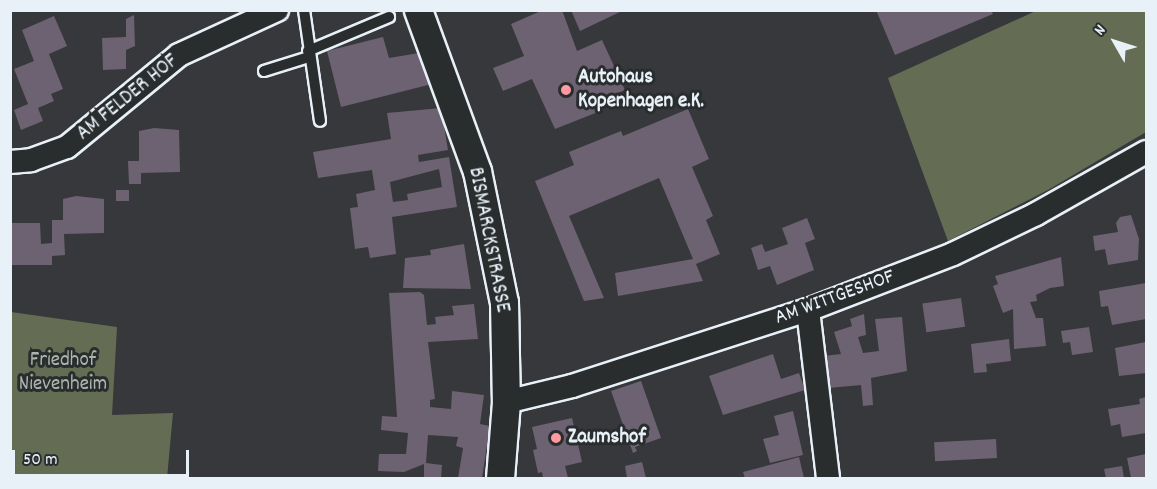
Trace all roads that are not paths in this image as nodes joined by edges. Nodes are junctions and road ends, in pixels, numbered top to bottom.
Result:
1 (277, 10) edge
2 (304, 10) edge
3 (418, 10) edge
4 (389, 17) dead end
5 (309, 54) junction
6 (264, 71) dead end
7 (320, 121) dead end
8 (1146, 152) edge
9 (10, 162) edge
10 (808, 310) junction
11 (507, 402) junction
12 (500, 478) edge
13 (828, 478) edge

1 - 9 street, AM FELDER HOF
2 - 5 lane
3 - 11 street, BISMARCKSTRASSE
4 - 5 lane
5 - 6 lane
5 - 7 lane
8 - 10 street, AM WITTGESHOF
10 - 11 street, AM WITTGESHOF
10 - 13 street
11 - 12 street, BISMARCKSTRASSE

